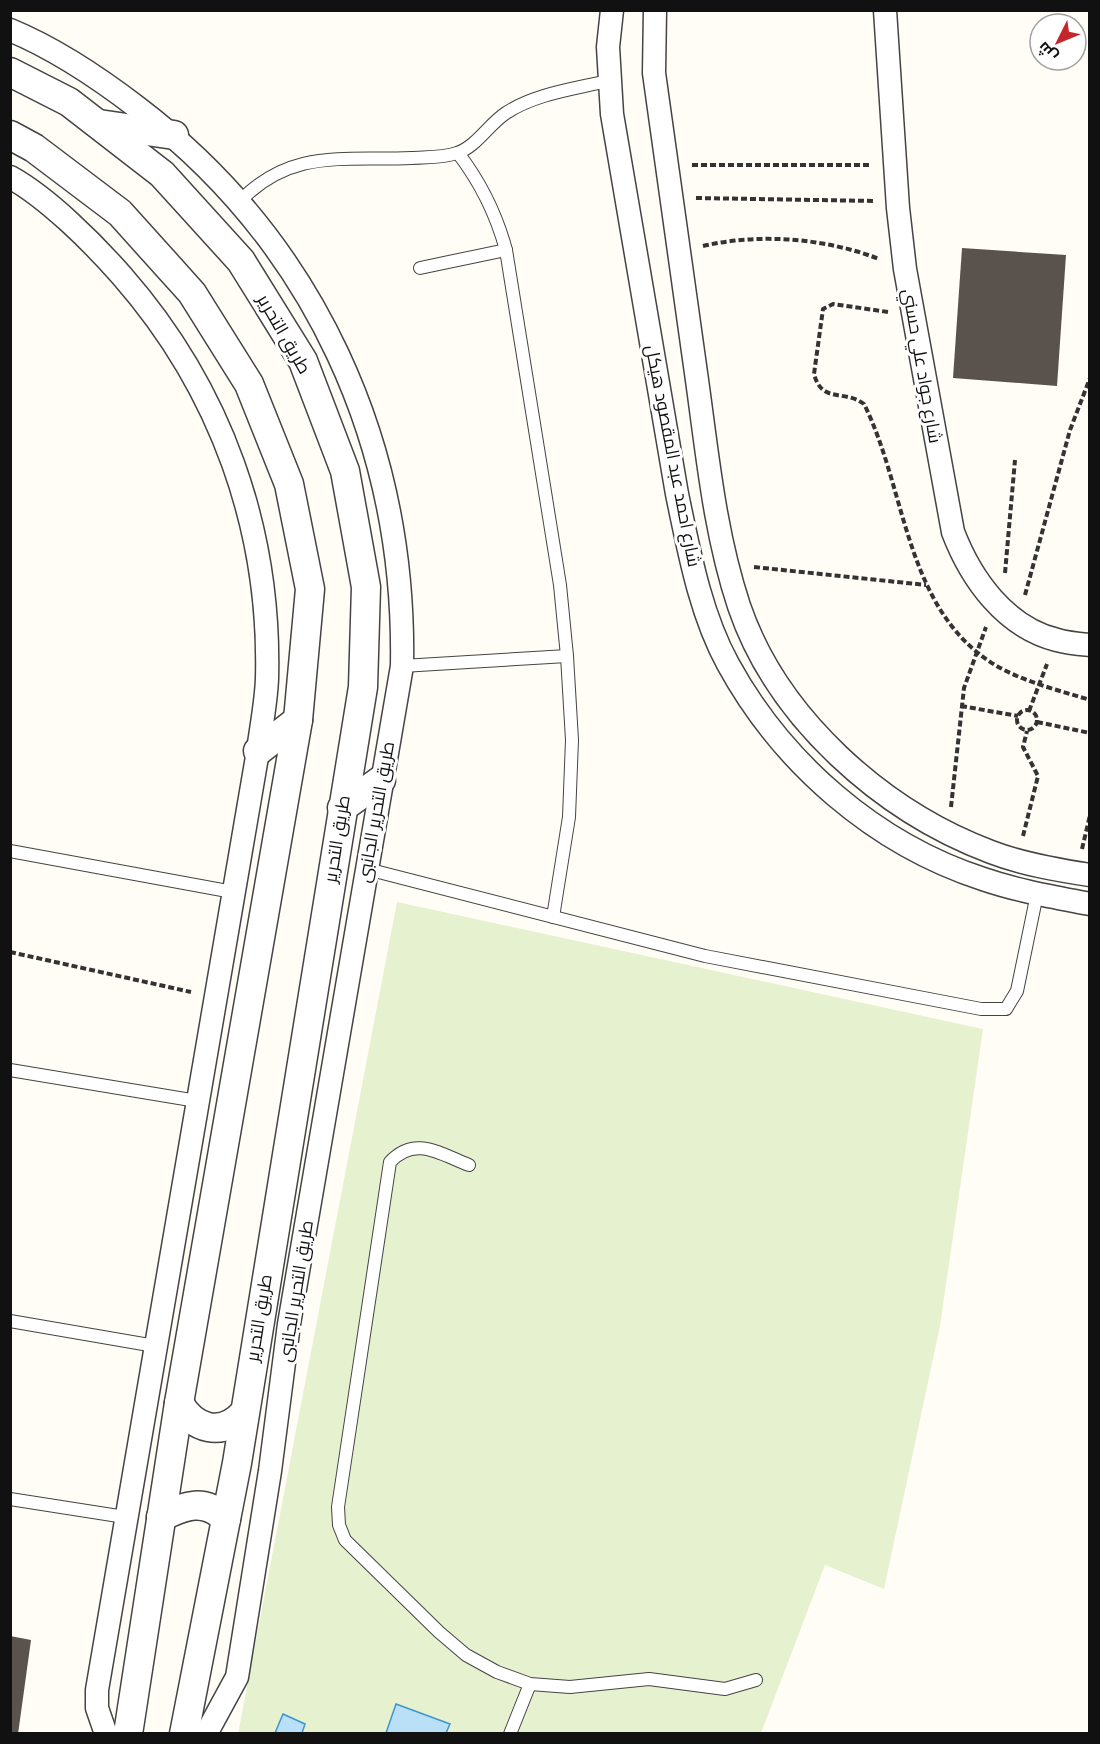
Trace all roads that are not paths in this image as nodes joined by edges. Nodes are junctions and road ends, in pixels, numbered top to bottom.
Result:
1 (612, 10) edge
2 (655, 10) edge
3 (885, 10) edge
4 (10, 30) edge
5 (10, 72) edge
6 (611, 81) junction
7 (96, 123) junction
8 (10, 135) edge
9 (174, 135) junction
10 (458, 153) junction
11 (10, 177) edge
12 (240, 201) junction
13 (506, 250) junction
14 (420, 268) dead end
15 (1089, 645) edge
16 (758, 647) junction
17 (567, 656) junction
18 (727, 663) junction
19 (402, 666) junction
20 (298, 720) junction
21 (258, 751) junction
22 (381, 780) junction
23 (342, 807) junction
24 (10, 851) edge
25 (367, 869) junction
26 (1083, 874) edge
27 (234, 891) junction
28 (1037, 894) junction
29 (1089, 904) edge
30 (553, 917) junction
31 (10, 1070) edge
32 (197, 1101) junction
33 (469, 1165) dead end
34 (10, 1321) edge
35 (155, 1346) junction
36 (179, 1402) junction
37 (244, 1413) junction
38 (10, 1499) edge
39 (125, 1517) junction
40 (161, 1517) junction
41 (226, 1519) junction
42 (756, 1680) dead end
43 (530, 1684) junction
44 (106, 1734) edge
45 (128, 1734) edge
46 (184, 1734) edge
47 (206, 1734) edge
48 (510, 1734) edge

1 - 6 street, شارع احمد عبد المقصود هيكل
2 - 16 street, شارع احمد عبد المقصود هيكل
3 - 15 street, شارع جواد علي حسني
4 - 9 street, طريق التحرير الجانبى
5 - 7 street, طريق التحرير
6 - 10 lane
6 - 18 street, شارع احمد عبد المقصود هيكل
7 - 9 street
7 - 23 street, طريق التحرير
8 - 20 street
9 - 12 street, طريق التحرير الجانبى
10 - 12 lane
10 - 13 lane
11 - 21 street
12 - 19 street, طريق التحرير الجانبى
13 - 14 lane
13 - 17 lane
16 - 18 street
16 - 26 street, شارع احمد عبد المقصود هيكل
17 - 19 lane
17 - 30 lane
18 - 28 street, شارع احمد عبد المقصود هيكل
19 - 22 street, طريق التحرير الجانبى
20 - 21 street
20 - 36 street
21 - 27 street
22 - 23 street
22 - 25 street, طريق التحرير الجانبى
23 - 37 street, طريق التحرير
24 - 27 lane
25 - 30 lane
25 - 47 street, طريق التحرير الجانبى
27 - 32 street
28 - 29 street, شارع احمد عبد المقصود هيكل
28 - 30 lane
31 - 32 lane
32 - 35 street
33 - 43 lane
34 - 35 lane
35 - 39 street
36 - 37 street
36 - 40 street
37 - 41 street, طريق التحرير
38 - 39 lane
39 - 44 street
40 - 41 street
40 - 45 street
41 - 46 street, طريق التحرير
42 - 43 lane
43 - 48 lane

